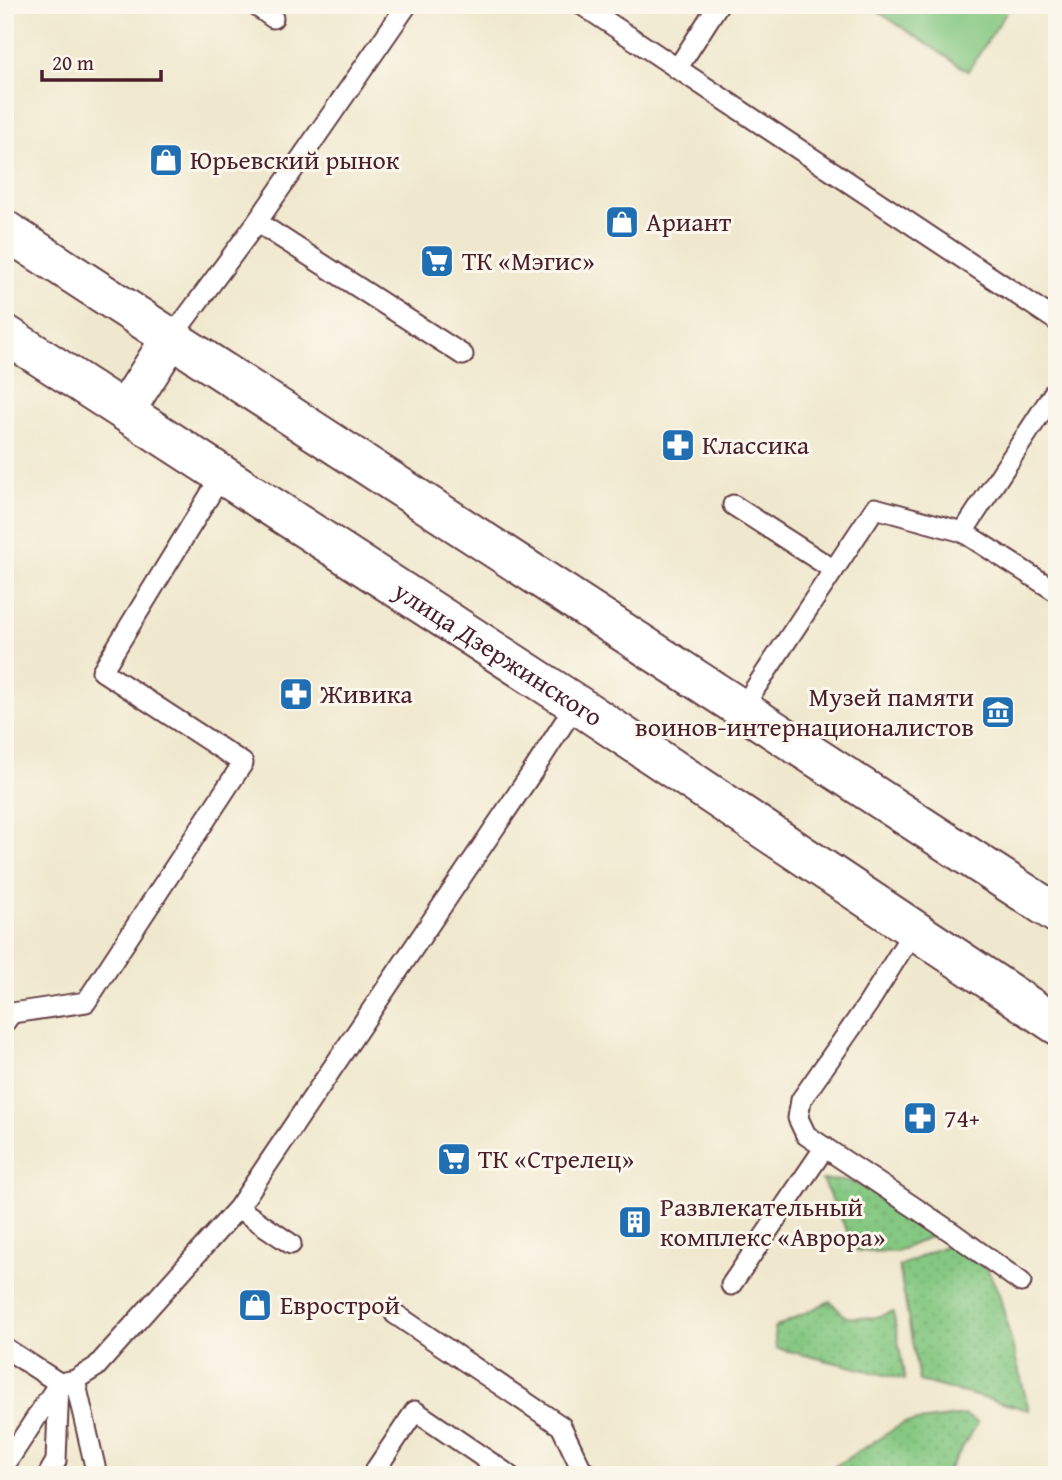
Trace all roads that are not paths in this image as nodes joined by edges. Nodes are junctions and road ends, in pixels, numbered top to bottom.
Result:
1 (255, 5) edge
2 (407, 5) edge
3 (582, 5) edge
4 (718, 5) edge
5 (273, 18) dead end
6 (677, 69) junction
7 (257, 222) junction
8 (5, 230) edge
9 (1057, 321) edge
10 (5, 334) edge
11 (172, 338) junction
12 (463, 355) dead end
13 (1057, 388) edge
14 (125, 411) junction
15 (222, 475) junction
16 (733, 505) dead end
17 (964, 532) junction
18 (834, 570) junction
19 (1057, 592) edge
20 (576, 704) junction
21 (742, 708) junction
22 (1057, 914) edge
23 (914, 930) junction
24 (5, 1023) edge
25 (1057, 1025) edge
26 (825, 1147) junction
27 (238, 1208) junction
28 (291, 1244) dead end
29 (1021, 1282) dead end
30 (731, 1285) dead end
31 (396, 1314) dead end
32 (5, 1348) edge
33 (67, 1381) junction
34 (5, 1465) edge
35 (584, 1473) edge
36 (48, 1475) edge
37 (97, 1475) edge
38 (372, 1475) edge
39 (509, 1475) edge

1 - 5 lane
2 - 7 lane
3 - 6 lane
4 - 6 lane
6 - 9 lane
7 - 11 lane
7 - 12 lane
8 - 11 main road
10 - 14 main road, улица Дзержинского
11 - 14 main road
11 - 21 main road
13 - 17 lane
14 - 15 main road, улица Дзержинского
15 - 20 main road, улица Дзержинского
15 - 24 lane
16 - 18 lane
17 - 18 lane
17 - 19 lane
18 - 21 lane
20 - 23 main road, улица Дзержинского
20 - 27 lane
21 - 22 main road
23 - 25 main road, улица Дзержинского
23 - 26 lane
26 - 29 lane
26 - 30 lane
27 - 28 lane
27 - 33 lane
31 - 35 lane
32 - 33 lane
33 - 34 lane
33 - 36 lane
33 - 37 lane
38 - 39 lane

